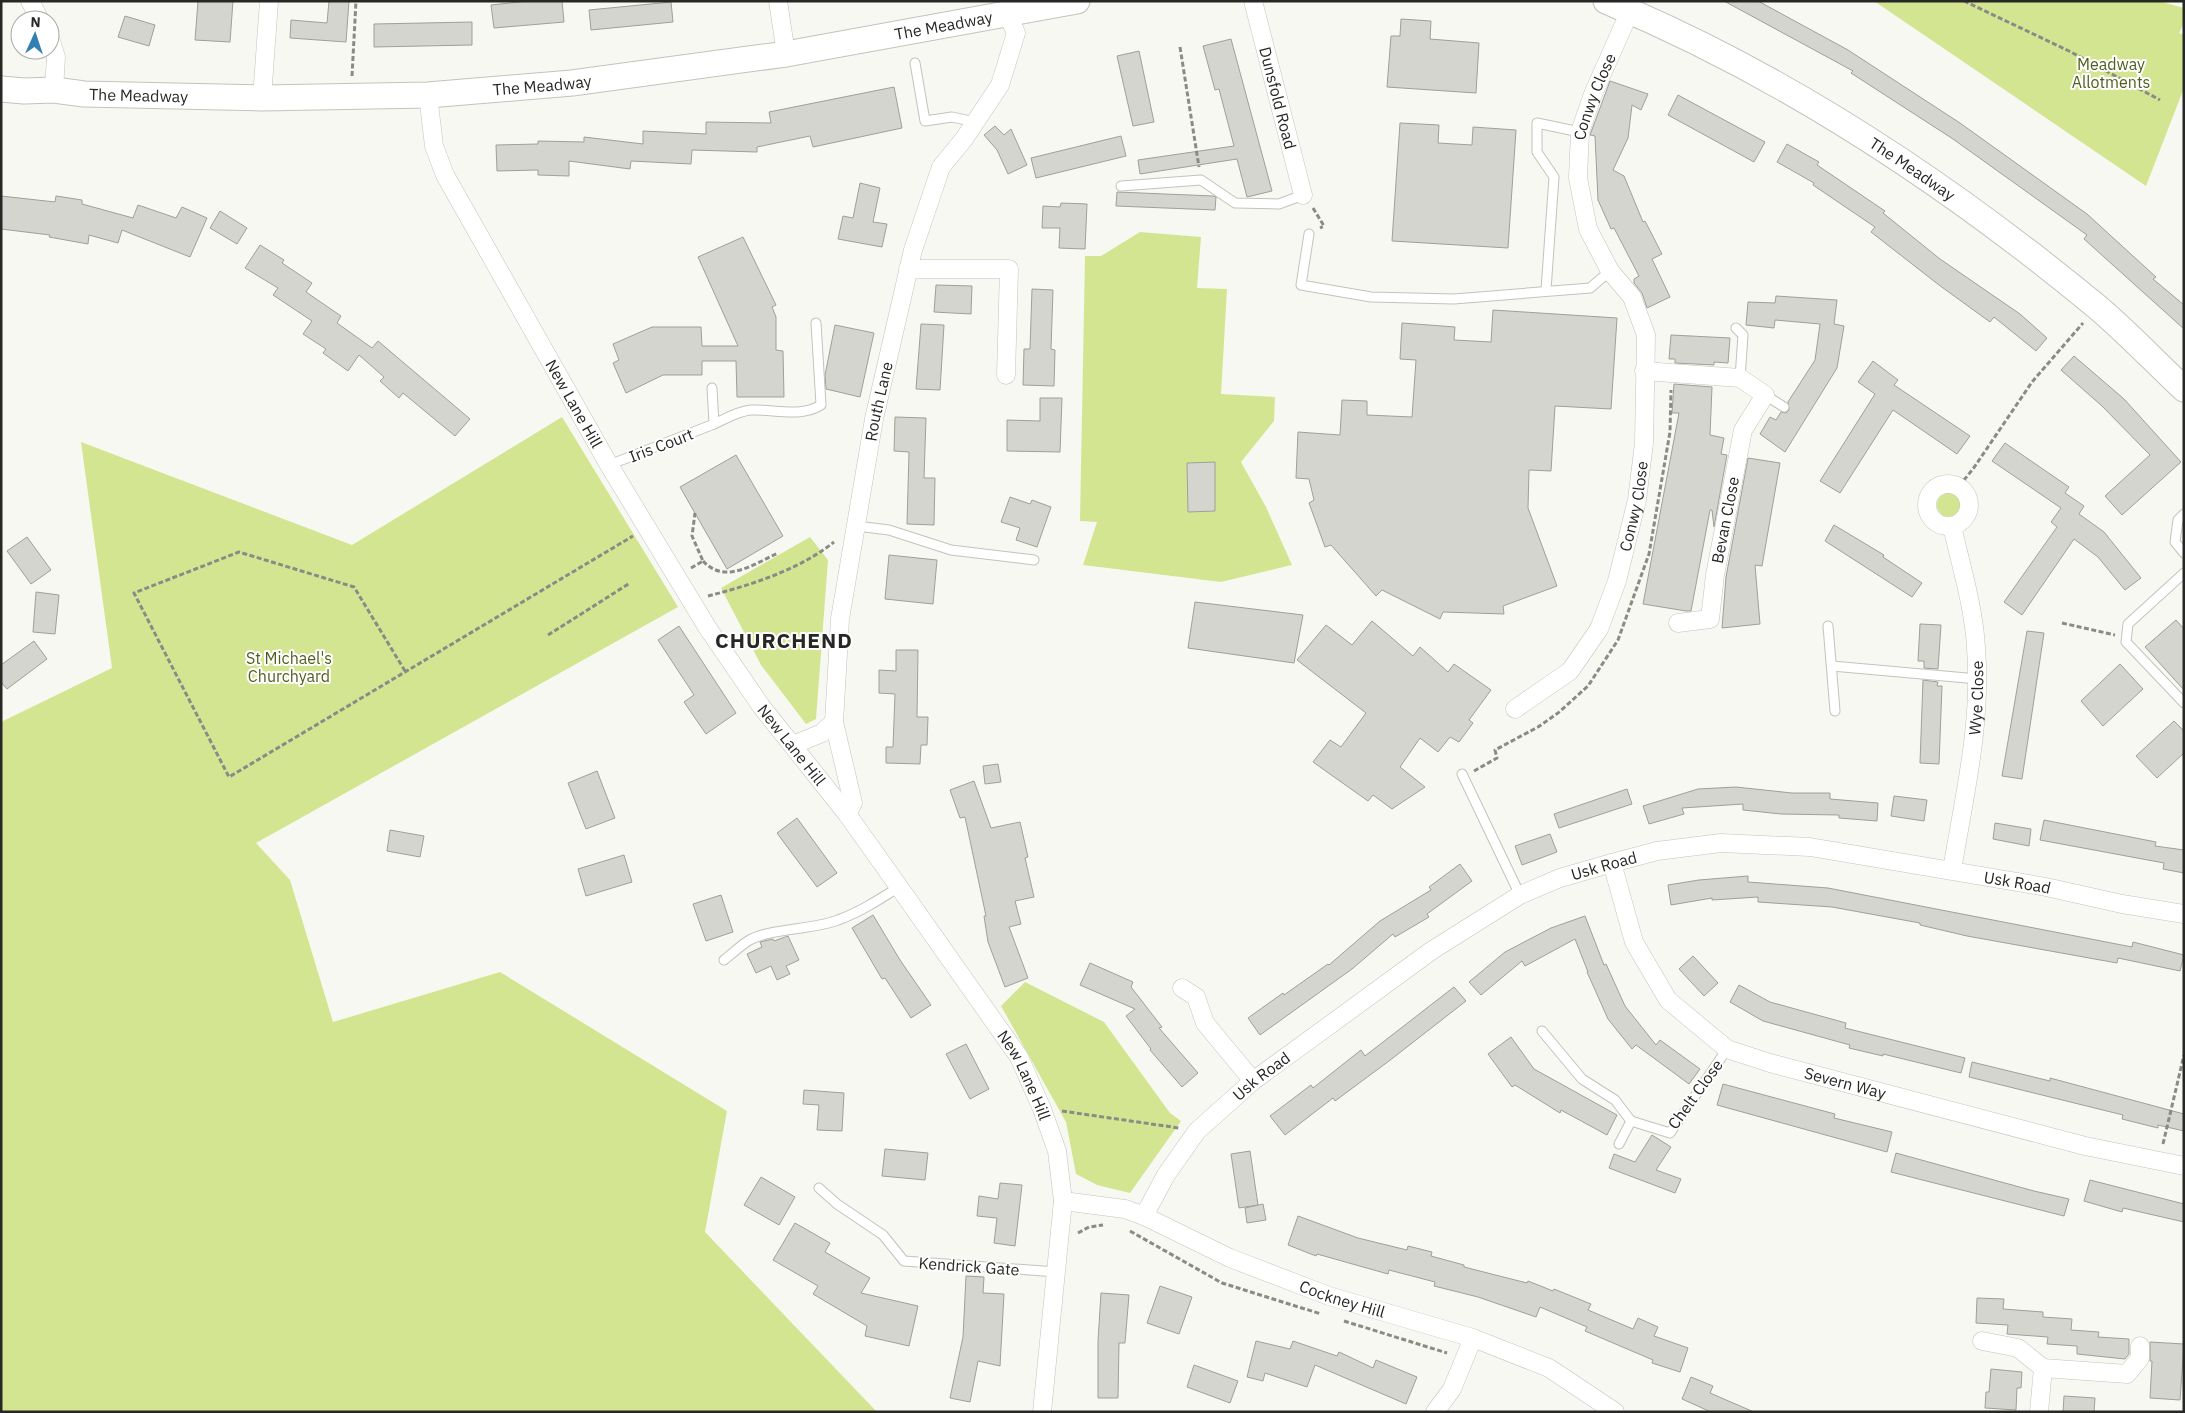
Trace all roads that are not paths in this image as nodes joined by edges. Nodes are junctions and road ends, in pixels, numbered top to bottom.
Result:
1 (269, 1) edge
2 (778, 1) edge
3 (1077, 1) edge
4 (1253, 1) edge
5 (1606, 1) edge
6 (1020, 8) edge
7 (1636, 9) edge
8 (786, 54) junction
9 (56, 60) edge
10 (915, 63) dead end
11 (1, 89) edge
12 (54, 90) junction
13 (428, 95) junction
14 (262, 98) junction
15 (976, 122) junction
16 (1580, 132) junction
17 (1121, 186) dead end
18 (1303, 195) joint
19 (1309, 234) road end
20 (908, 269) junction
21 (1610, 271) junction
22 (1546, 290) junction
23 (816, 323) dead end
24 (1736, 328) dead end
25 (1644, 372) junction
26 (1006, 374) dead end
27 (1740, 378) junction
28 (712, 388) dead end
29 (2184, 390) edge
30 (1765, 395) junction
31 (1784, 407) dead end
32 (714, 424) junction
33 (609, 465) junction
34 (2184, 514) edge
35 (856, 525) junction
36 (1952, 526) junction
37 (2184, 553) edge
38 (1034, 560) dead end
39 (2184, 572) edge
40 (1678, 622) dead end
41 (1828, 626) dead end
42 (1832, 666) junction
43 (1978, 679) junction
44 (2184, 703) edge
45 (1515, 709) dead end
46 (1835, 711) dead end
47 (834, 722) junction
48 (793, 745) junction
49 (1462, 774) dead end
50 (847, 814) junction
51 (1612, 863) junction
52 (1952, 870) junction
53 (900, 887) junction
54 (1520, 895) junction
55 (2184, 914) edge
56 (724, 960) dead end
57 (1182, 988) dead end
58 (1542, 1031) dead end
59 (1727, 1049) junction
60 (1253, 1081) junction
61 (1631, 1121) junction
62 (1619, 1144) dead end
63 (2184, 1166) edge
64 (819, 1188) dead end
65 (1063, 1200) junction
66 (1144, 1216) junction
67 (1057, 1272) junction
68 (1473, 1338) junction
69 (1982, 1341) dead end
70 (2140, 1346) dead end
71 (2043, 1368) junction
72 (1042, 1412) edge
73 (1435, 1412) edge
74 (1615, 1412) edge
75 (2039, 1412) edge

1 - 14 street
2 - 8 street
3 - 6 street, The Meadway
4 - 18 street, Dunsfold Road
5 - 7 street, The Meadway
6 - 8 street, The Meadway
6 - 15 street, Routh Lane
7 - 16 street, Conwy Close
7 - 29 street, The Meadway
8 - 13 street, The Meadway
9 - 12 street
10 - 15 lane
11 - 12 street, The Meadway
12 - 14 street, The Meadway
13 - 14 street, The Meadway
13 - 33 street, New Lane Hill
15 - 20 street, Routh Lane
16 - 21 street, Conwy Close
16 - 22 lane
17 - 18 lane
19 - 22 lane
20 - 26 street
20 - 35 street, Routh Lane
21 - 22 lane
21 - 25 street, Conwy Close
23 - 32 lane, Iris Court
24 - 27 lane
25 - 27 street
25 - 45 street, Conwy Close
27 - 30 street
28 - 32 lane, Iris Court
30 - 31 lane
30 - 40 street, Bevan Close
32 - 33 lane, Iris Court
33 - 48 street, New Lane Hill
34 - 37 lane
35 - 38 lane
35 - 47 street, Routh Lane
36 - 36 street
36 - 43 street, Wye Close
39 - 44 lane
41 - 42 lane
42 - 43 lane
42 - 46 lane
43 - 52 street, Wye Close
47 - 48 street
47 - 50 street, Routh Lane
48 - 50 street, New Lane Hill
49 - 54 lane
50 - 53 street, New Lane Hill
51 - 52 street, Usk Road
51 - 54 street, Usk Road
51 - 59 street, Severn Way
52 - 55 street, Usk Road
53 - 56 lane
53 - 65 street, New Lane Hill
54 - 60 street, Usk Road
57 - 60 street
58 - 61 lane
59 - 61 lane, Chelt Close
59 - 63 street, Severn Way
60 - 66 street, Usk Road
61 - 62 lane
64 - 67 lane, Kendrick Gate
65 - 66 street, Cockney Hill
65 - 67 street, New Lane Hill
66 - 68 street, Cockney Hill
67 - 72 street, New Lane Hill
68 - 73 street
68 - 74 street, Cockney Hill
69 - 71 street
70 - 71 street
71 - 75 street

